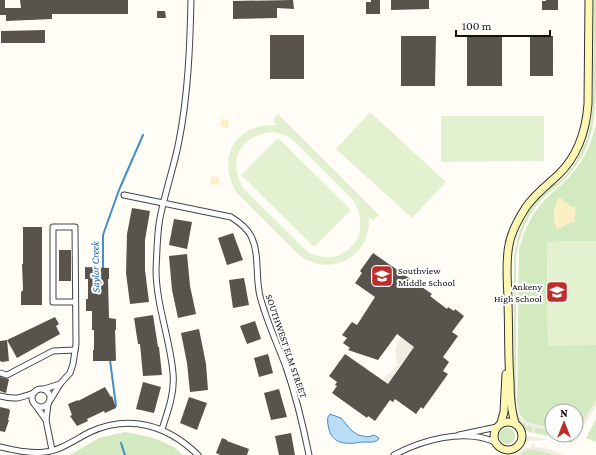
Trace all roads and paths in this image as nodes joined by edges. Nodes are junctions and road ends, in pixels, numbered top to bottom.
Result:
1 (191, 0) edge
2 (589, 0) edge
3 (124, 195) dead end
4 (164, 202) junction
5 (75, 302) junction
6 (75, 350) junction
7 (508, 360) junction
8 (0, 373) edge
9 (60, 384) junction
10 (44, 389) junction
11 (34, 393) junction
12 (0, 396) edge
13 (20, 398) junction
14 (51, 399) junction
15 (48, 404) junction
16 (35, 405) junction
17 (46, 420) junction
18 (515, 423) junction
19 (499, 425) junction
20 (162, 429) junction
21 (455, 436) junction
22 (496, 444) junction
23 (0, 447) edge
24 (515, 448) junction
25 (52, 450) junction
26 (47, 454) edge
27 (198, 455) edge
28 (309, 455) edge
29 (394, 455) edge
30 (500, 455) edge
31 (510, 455) edge

1 - 4 street
2 - 7 street
3 - 4 street, SOUTHWEST ELM STREET
4 - 20 street
4 - 28 street, SOUTHWEST ELM STREET
5 - 5 street
5 - 6 street
6 - 8 street
6 - 9 street
7 - 18 street
7 - 19 street
9 - 10 street
9 - 14 street
10 - 11 street
10 - 14 street
11 - 13 street
11 - 16 street
12 - 13 street
13 - 16 street
14 - 15 street
15 - 16 street
15 - 17 street
16 - 17 street
17 - 25 street
18 - 19 street
18 - 24 street
19 - 21 street
19 - 22 street
20 - 25 street
20 - 27 street
21 - 22 street
21 - 29 street
22 - 24 street
22 - 30 street
23 - 26 street
24 - 31 street
25 - 26 street

